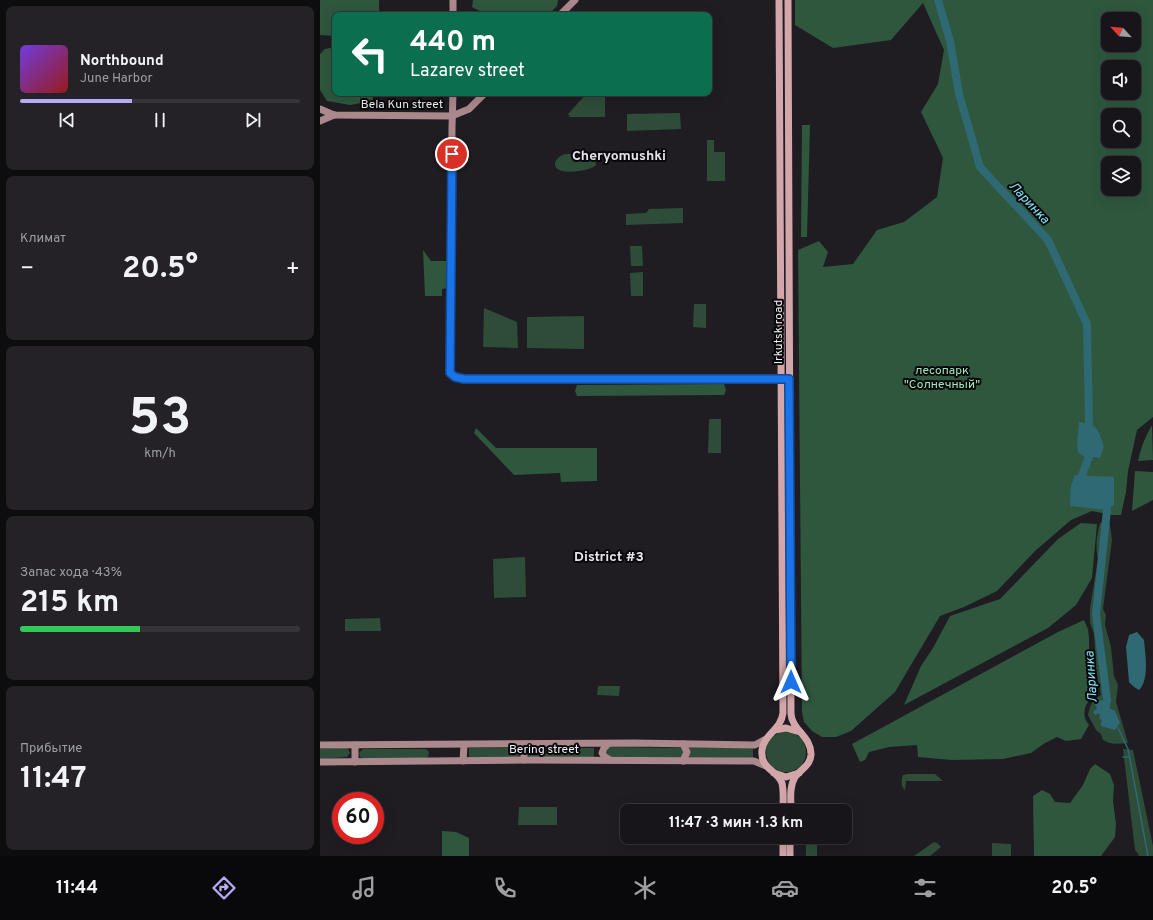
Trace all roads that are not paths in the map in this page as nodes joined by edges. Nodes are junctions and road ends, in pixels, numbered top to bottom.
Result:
1 (453, 0) edge
2 (575, 0) edge
3 (779, 0) edge
4 (788, 0) edge
5 (453, 12) edge
6 (563, 12) edge
7 (453, 96) edge
8 (482, 96) edge
9 (320, 109) edge
10 (334, 115) junction
11 (452, 116) junction
12 (320, 121) edge
13 (785, 379) junction
14 (776, 730) junction
15 (800, 732) junction
16 (766, 739) junction
17 (608, 744) junction
18 (683, 744) junction
19 (320, 745) edge
20 (355, 745) junction
21 (464, 745) junction
22 (524, 745) junction
23 (524, 760) junction
24 (610, 760) junction
25 (464, 761) junction
26 (683, 761) junction
27 (320, 762) edge
28 (355, 762) junction
29 (766, 766) junction
30 (772, 772) junction
31 (800, 772) junction
32 (783, 804) edge
33 (790, 804) edge
34 (783, 844) edge
35 (790, 844) edge
36 (783, 856) edge
37 (790, 856) edge

1 - 5 street
2 - 6 street
3 - 13 main road, Irkutsk road
4 - 13 main road, Irkutsk road
7 - 11 street
8 - 11 street, Bela Kun street
9 - 10 street, Bela Kun street
10 - 11 street, Bela Kun street
10 - 12 street, Bela Kun street
11 - 13 street
13 - 14 main road, Irkutsk road
13 - 15 main road, Irkutsk road
14 - 15 main road
14 - 16 main road, Irkutsk road
15 - 31 main road, Irkutsk road
16 - 18 street, Bering street
16 - 29 main road
17 - 18 street, Bering street
17 - 22 street, Bering street
17 - 24 street
18 - 26 street
19 - 20 street, Bering street
20 - 21 street, Bering street
20 - 28 street
21 - 22 street, Bering street
21 - 25 street
22 - 23 street
23 - 24 street, Bering street
23 - 25 street, Bering street
24 - 26 street, Bering street
25 - 28 street, Bering street
26 - 29 street, Bering street
27 - 28 street, Bering street
29 - 30 main road
30 - 31 main road
30 - 32 main road
31 - 33 main road, Irkutsk road
34 - 36 main road
35 - 37 main road

